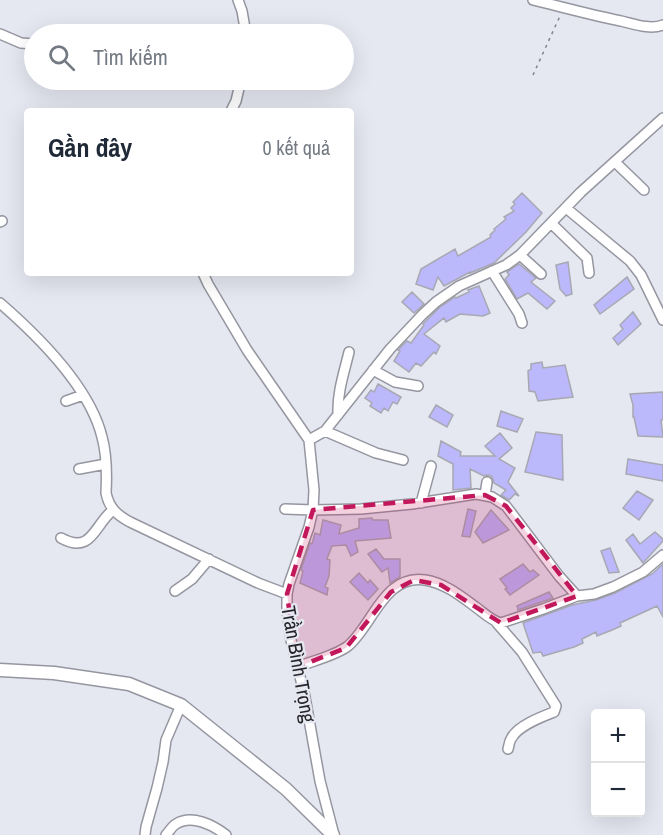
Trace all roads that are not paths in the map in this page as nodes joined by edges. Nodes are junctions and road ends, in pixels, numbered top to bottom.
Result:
1 (238, 0) edge
2 (533, 0) edge
3 (567, 5) edge
4 (244, 24) edge
5 (663, 25) edge
6 (0, 34) edge
7 (24, 43) edge
8 (239, 90) edge
9 (232, 108) edge
10 (663, 118) edge
11 (615, 162) junction
12 (644, 190) dead end
13 (566, 208) junction
14 (550, 223) junction
15 (520, 255) junction
16 (492, 271) junction
17 (589, 273) dead end
18 (541, 274) dead end
19 (204, 276) edge
20 (0, 303) edge
21 (663, 320) edge
22 (522, 323) dead end
23 (349, 352) dead end
24 (373, 370) junction
25 (418, 386) dead end
26 (83, 395) junction
27 (66, 401) dead end
28 (338, 415) junction
29 (325, 431) junction
30 (309, 440) junction
31 (403, 460) dead end
32 (106, 464) junction
33 (431, 466) dead end
34 (79, 469) dead end
35 (487, 482) dead end
36 (485, 495) junction
37 (421, 503) junction
38 (285, 509) dead end
39 (113, 510) junction
40 (313, 510) junction
41 (61, 538) dead end
42 (663, 555) edge
43 (209, 560) junction
44 (175, 591) dead end
45 (287, 594) junction
46 (577, 596) junction
47 (496, 622) junction
48 (297, 667) junction
49 (0, 670) edge
50 (181, 705) junction
51 (508, 749) dead end
52 (145, 835) edge
53 (166, 835) edge
54 (226, 835) edge
55 (334, 835) edge

1 - 4 street
2 - 3 street
3 - 5 street
6 - 7 street
8 - 9 street
10 - 11 street
11 - 12 street
11 - 13 street
13 - 14 street
13 - 21 street
14 - 15 street
14 - 17 street
15 - 16 street
15 - 18 street
16 - 22 street
16 - 24 street
19 - 30 street, Trần Bình Trọng
20 - 26 street
23 - 28 street
24 - 25 street
24 - 28 street
26 - 27 street
26 - 32 street
28 - 29 street
29 - 30 street
29 - 31 street
30 - 40 street, Trần Bình Trọng
32 - 34 street
32 - 39 street
33 - 37 street
35 - 36 street
36 - 37 street
36 - 46 street
37 - 40 street
38 - 40 street
39 - 41 street
39 - 43 street
40 - 45 street, Trần Bình Trọng
42 - 46 street
43 - 44 street
43 - 45 street
45 - 48 street, Trần Bình Trọng
46 - 47 street
47 - 48 street
47 - 51 street
48 - 55 street, Trần Bình Trọng
49 - 50 main road
50 - 52 street
50 - 55 main road
53 - 54 street

